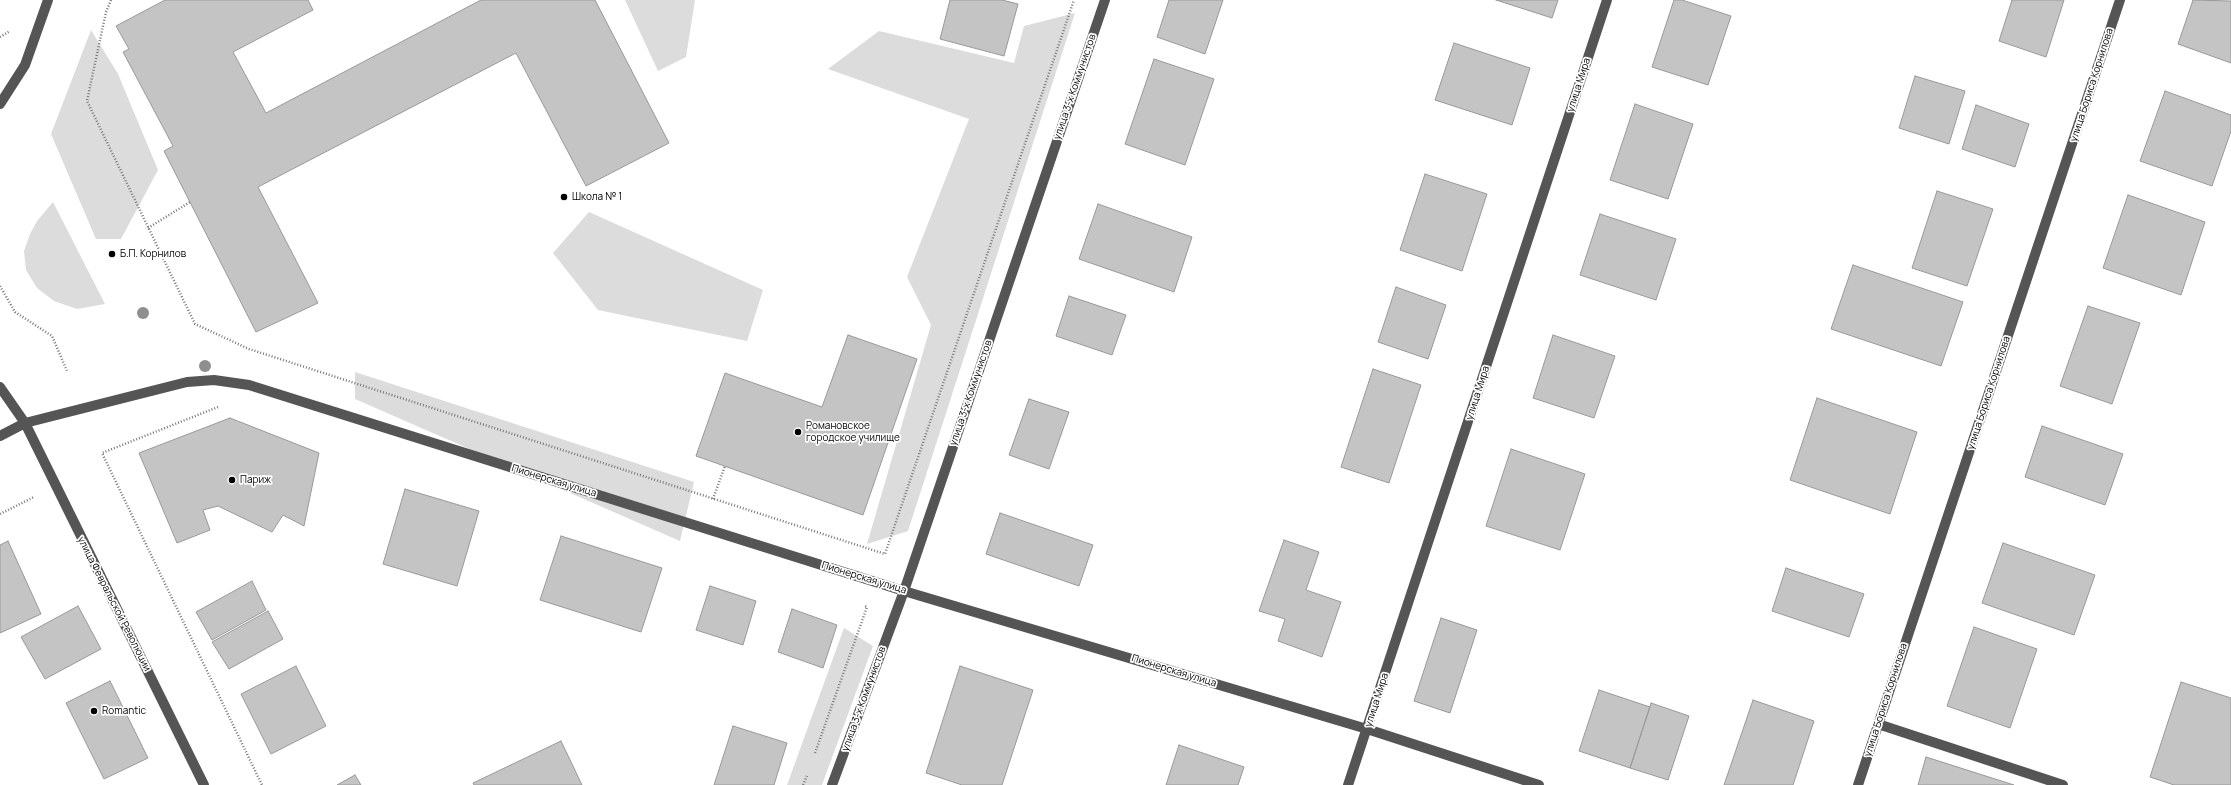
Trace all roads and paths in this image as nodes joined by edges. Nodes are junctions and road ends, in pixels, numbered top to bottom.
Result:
1 (48, 0) edge
2 (111, 0) edge
3 (1074, 0) edge
4 (1105, 0) edge
5 (1607, 0) edge
6 (2120, 0) edge
7 (0, 104) edge
8 (190, 202) dead end
9 (148, 228) junction
10 (0, 286) edge
11 (67, 371) dead end
12 (0, 387) edge
13 (219, 406) dead end
14 (25, 422) junction
15 (0, 436) edge
16 (725, 466) dead end
17 (40, 494) dead end
18 (713, 499) junction
19 (0, 514) edge
20 (904, 591) junction
21 (860, 604) dead end
22 (1878, 724) junction
23 (1367, 729) junction
24 (814, 755) dead end
25 (809, 770) dead end
26 (204, 785) edge
27 (262, 785) edge
28 (803, 785) edge
29 (832, 785) edge
30 (1348, 785) edge
31 (1539, 785) edge
32 (1858, 785) edge
33 (2063, 785) edge

1 - 7 street
2 - 9 path
3 - 18 path
4 - 20 street, улица 3-х Коммунистов
5 - 23 street, улица Мира
6 - 22 street, улица Бориса Корнилова
8 - 9 path
9 - 18 path
10 - 11 path
12 - 14 street, улица Февральской Революции
13 - 27 path
14 - 15 street, Пионерская улица
14 - 20 street, Пионерская улица
14 - 26 street, улица Февральской Революции
16 - 18 path
17 - 19 path
20 - 23 street, Пионерская улица
20 - 29 street, улица 3-х Коммунистов
21 - 24 path
22 - 32 street, улица Бориса Корнилова
22 - 33 street
23 - 30 street, улица Мира
23 - 31 street, Пионерская улица
25 - 28 path

